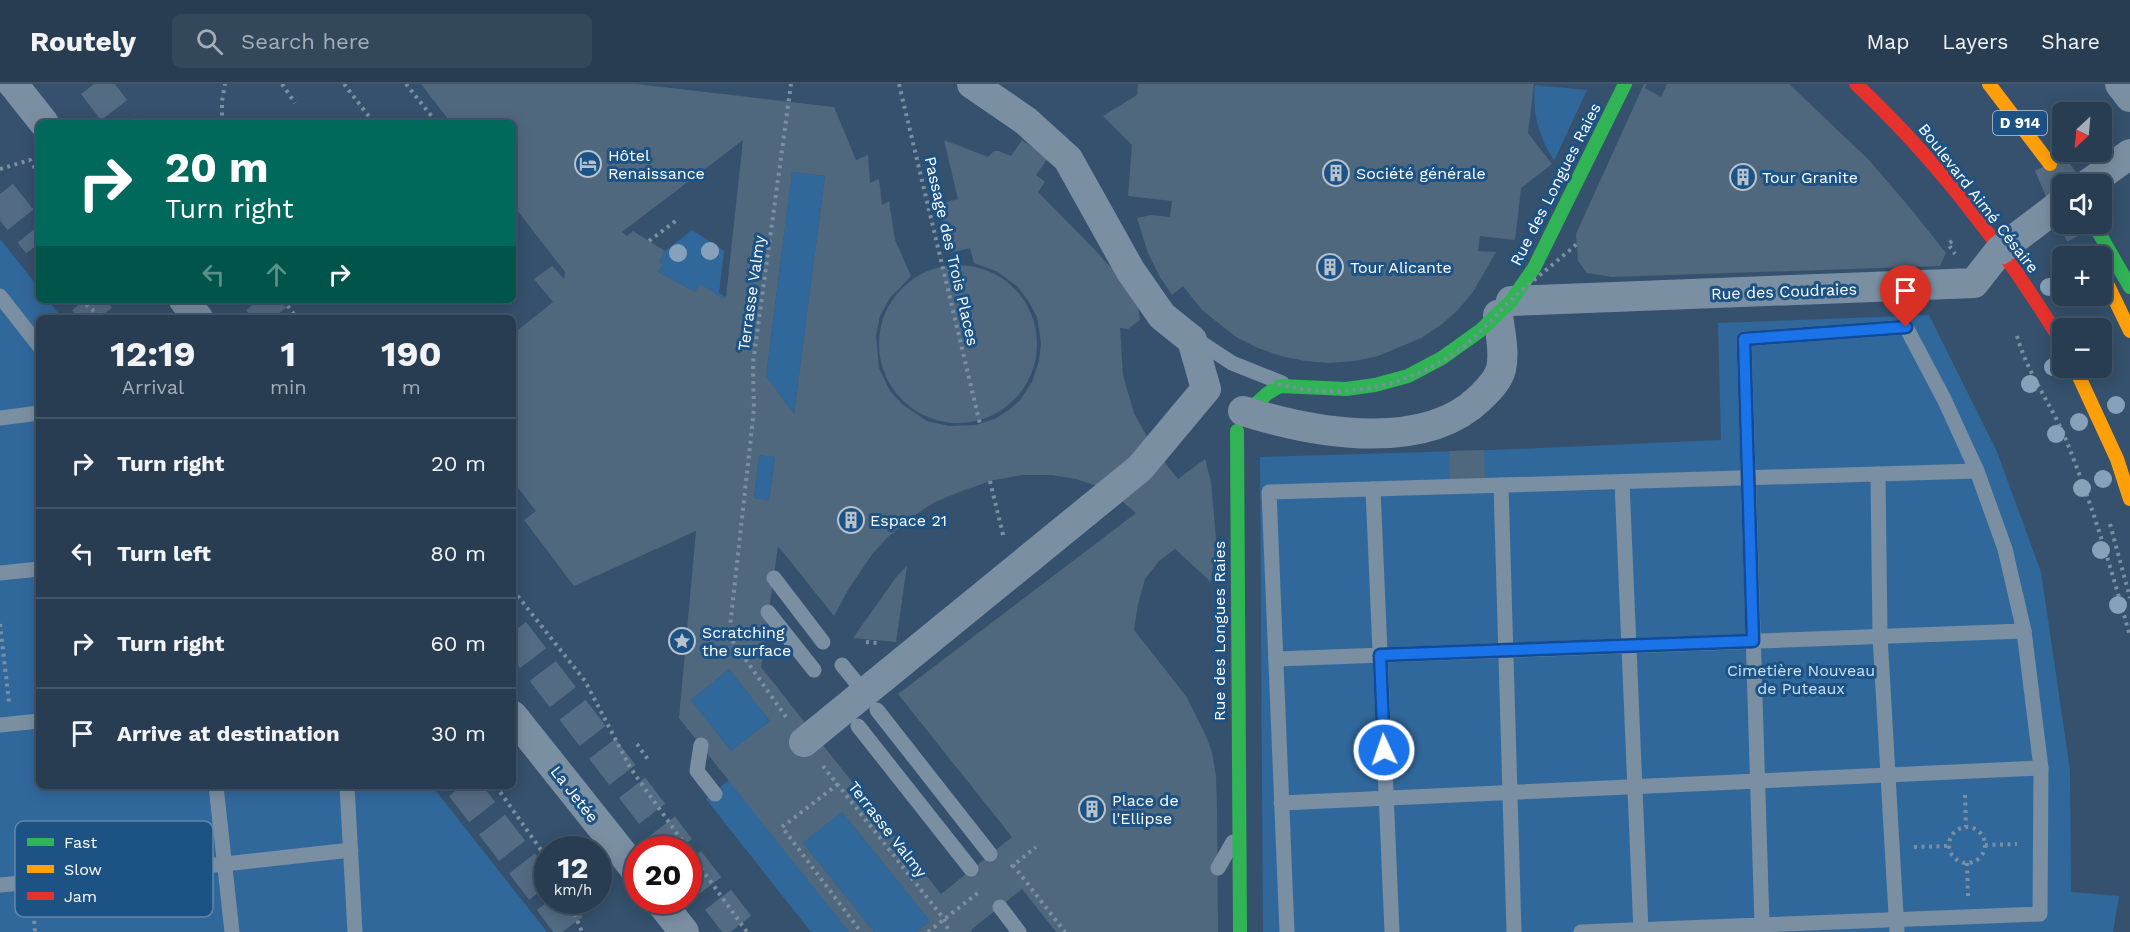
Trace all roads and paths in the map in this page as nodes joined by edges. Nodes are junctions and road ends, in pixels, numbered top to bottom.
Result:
1 (8, 84) edge
2 (13, 84) edge
3 (225, 84) edge
4 (282, 84) edge
5 (344, 84) edge
6 (406, 84) edge
7 (791, 84) edge
8 (899, 84) edge
9 (972, 84) edge
10 (1625, 84) edge
11 (1856, 84) edge
12 (1989, 84) edge
13 (2120, 84) edge
14 (0, 90) edge
15 (2130, 97) edge
16 (295, 103) dead end
17 (42, 120) edge
18 (222, 120) edge
19 (372, 120) edge
20 (435, 120) edge
21 (2130, 154) edge
22 (2050, 164) dead end
23 (0, 169) edge
24 (36, 170) edge
25 (2102, 174) edge
26 (2052, 211) edge
27 (676, 220) dead end
28 (2100, 234) tunnel mouth
29 (649, 241) dead end
30 (1577, 244) dead end
31 (2000, 250) junction
32 (2130, 287) edge
33 (2112, 294) edge
34 (0, 296) edge
35 (84, 303) edge
36 (186, 303) edge
37 (285, 303) edge
38 (1504, 308) junction
39 (99, 315) edge
40 (196, 315) edge
41 (295, 315) edge
42 (2052, 327) edge
43 (2130, 331) edge
44 (2017, 335) dead end
45 (1191, 337) junction
46 (36, 342) edge
47 (2080, 378) edge
48 (1290, 386) junction
49 (1206, 389) junction
50 (36, 413) edge
51 (1248, 415) junction
52 (0, 418) edge
53 (980, 424) dead end
54 (1977, 471) junction
55 (1878, 474) junction
56 (1748, 478) junction
57 (1622, 482) junction
58 (1501, 485) junction
59 (1373, 489) junction
60 (2130, 499) edge
61 (743, 506) dead end
62 (36, 569) edge
63 (0, 573) edge
64 (774, 578) dead end
65 (516, 594) edge
66 (768, 612) dead end
67 (0, 624) edge
68 (2024, 631) junction
69 (1880, 636) junction
70 (2130, 636) edge
71 (1753, 641) junction
72 (823, 642) dead end
73 (1629, 645) junction
74 (1506, 650) junction
75 (1380, 655) junction
76 (1276, 658) junction
77 (842, 665) dead end
78 (814, 670) dead end
79 (855, 681) dead end
80 (877, 710) dead end
81 (516, 720) edge
82 (36, 721) edge
83 (6, 724) edge
84 (858, 726) dead end
85 (804, 742) joint
86 (637, 744) dead end
87 (701, 745) dead end
88 (649, 761) dead end
89 (2041, 768) junction
90 (1964, 772) junction
91 (1887, 775) junction
92 (1757, 781) junction
93 (838, 784) junction
94 (1634, 786) junction
95 (216, 789) edge
96 (347, 789) edge
97 (498, 789) edge
98 (1510, 792) junction
99 (715, 794) dead end
100 (1386, 798) junction
101 (1281, 802) junction
102 (1966, 827) junction
103 (1239, 831) junction
104 (678, 836) edge
105 (534, 840) edge
106 (2024, 843) dead end
107 (1985, 845) junction
108 (1949, 846) junction
109 (1892, 847) junction
110 (351, 850) junction
111 (990, 854) dead end
112 (624, 855) edge
113 (1967, 863) junction
114 (225, 864) junction
115 (213, 865) edge
116 (1013, 865) dead end
117 (1218, 868) dead end
118 (702, 869) edge
119 (971, 869) dead end
120 (15, 884) edge
121 (0, 885) edge
122 (1000, 907) dead end
123 (575, 914) edge
124 (670, 914) edge
125 (1969, 917) junction
126 (944, 919) junction
127 (1897, 926) edge
128 (1762, 928) edge
129 (1640, 931) edge
130 (232, 932) edge
131 (355, 932) edge
132 (582, 932) edge
133 (684, 932) edge
134 (747, 932) edge
135 (861, 932) edge
136 (928, 932) edge
137 (949, 932) edge
138 (1019, 932) edge
139 (1065, 932) edge
140 (1240, 932) edge
141 (1287, 932) edge
142 (1392, 932) edge
143 (1514, 932) edge
144 (1581, 932) edge

1 - 14 street
2 - 17 street
3 - 18 path
4 - 16 path
5 - 19 path
6 - 20 path
7 - 61 path, Terrasse Valmy
8 - 53 path, Passage des Trois Places
9 - 45 street
10 - 38 main road, Rue des Longues Raies
11 - 31 main road, Boulevard Aimé Césaire
12 - 22 main road, D 914
13 - 15 street
21 - 25 street
23 - 24 path
26 - 31 street, Rue des Coudraies, bridge
27 - 29 path
28 - 32 main road
30 - 38 path, bridge
31 - 38 street, Rue des Coudraies
31 - 42 main road, Boulevard Aimé Césaire
33 - 43 main road
34 - 46 lane
35 - 39 path
36 - 40 street
37 - 41 path
38 - 45 path, bridge
38 - 48 main road, Rue des Longues Raies
38 - 51 street
44 - 70 path
45 - 48 lane, Rue des Longues Raies
45 - 49 street
47 - 60 main road
48 - 51 main road, Rue des Longues Raies
49 - 51 street
49 - 85 street
50 - 52 lane
51 - 103 main road, Rue des Longues Raies
54 - 55 lane
54 - 56 lane
54 - 68 lane
55 - 56 lane
55 - 69 lane
56 - 57 lane
56 - 71 lane
57 - 58 lane
57 - 73 lane
58 - 59 lane
58 - 74 lane
59 - 75 lane
59 - 76 lane
62 - 63 lane
64 - 72 lane
65 - 104 path
66 - 78 lane
67 - 83 path
68 - 69 lane
68 - 89 lane
69 - 71 lane
69 - 91 lane
71 - 73 lane
71 - 92 lane
73 - 74 lane
73 - 94 lane
74 - 75 lane
74 - 98 lane
75 - 76 lane
75 - 100 lane
76 - 101 lane
77 - 79 lane
80 - 111 lane
81 - 112 street, La Jetée
82 - 83 lane
84 - 119 lane
85 - 93 path, Terrasse Valmy
86 - 88 path
87 - 99 lane
89 - 90 lane
89 - 125 lane
90 - 91 lane
90 - 102 path
91 - 92 lane
91 - 109 lane
92 - 94 lane
92 - 128 lane
93 - 126 path, Terrasse Valmy
93 - 135 path
94 - 98 lane
94 - 129 lane
95 - 114 lane
96 - 110 lane
97 - 105 path
98 - 100 lane
98 - 143 lane
100 - 101 lane
100 - 142 lane
101 - 141 lane
102 - 107 path
102 - 108 path
103 - 117 lane, Rue des Longues Raies
103 - 140 main road, Rue des Longues Raies
106 - 107 path
107 - 113 path
108 - 109 path
108 - 113 path
109 - 127 lane
110 - 114 lane
110 - 131 lane
113 - 125 path
114 - 115 lane
114 - 130 lane
116 - 139 path
118 - 134 path
120 - 121 lane
122 - 138 lane
123 - 132 path
124 - 133 street
125 - 127 lane
126 - 136 path
126 - 137 path, Terrasse Valmy
127 - 128 lane
128 - 129 lane
129 - 144 lane

